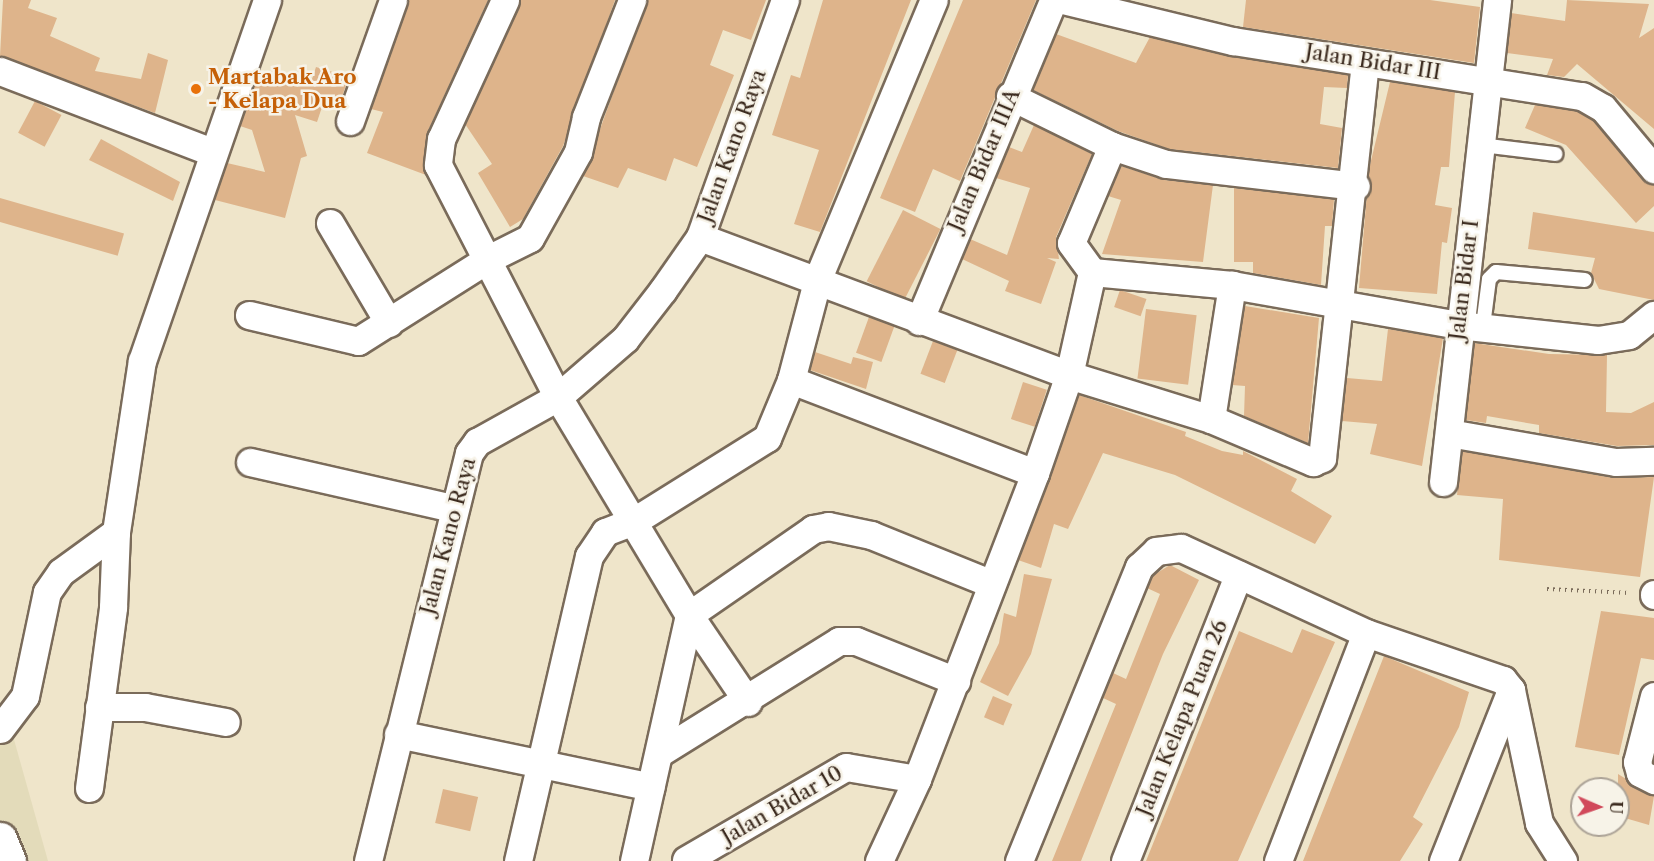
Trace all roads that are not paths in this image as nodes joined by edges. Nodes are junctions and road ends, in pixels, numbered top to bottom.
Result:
1 (267, 0) edge
2 (393, 0) edge
3 (504, 0) edge
4 (632, 0) edge
5 (784, 0) edge
6 (934, 0) edge
7 (1053, 0) edge
8 (1064, 0) edge
9 (1497, 0) edge
10 (1365, 65) junction
11 (0, 71) edge
12 (1489, 78) junction
13 (1010, 96) junction
14 (350, 121) dead end
15 (1481, 145) junction
16 (1112, 146) junction
17 (212, 152) junction
18 (1555, 154) dead end
19 (1654, 170) edge
20 (1356, 186) junction
21 (330, 223) dead end
22 (700, 237) junction
23 (486, 260) junction
24 (1092, 272) junction
25 (818, 278) junction
26 (1585, 280) dead end
27 (1232, 285) junction
28 (1340, 305) junction
29 (249, 315) dead end
30 (1654, 315) edge
31 (919, 321) junction
32 (389, 322) junction
33 (1470, 325) junction
34 (1069, 375) junction
35 (791, 380) junction
36 (558, 397) junction
37 (1211, 419) junction
38 (1449, 433) junction
39 (1654, 461) edge
40 (250, 462) dead end
41 (1035, 473) junction
42 (1443, 482) dead end
43 (452, 508) junction
44 (634, 521) junction
45 (116, 532) junction
46 (1238, 574) junction
47 (990, 583) junction
48 (689, 615) junction
49 (1366, 633) junction
50 (956, 681) junction
51 (1511, 690) junction
52 (1654, 696) edge
53 (748, 702) junction
54 (99, 707) junction
55 (7, 722) edge
56 (226, 722) dead end
57 (398, 734) junction
58 (659, 753) junction
59 (539, 761) junction
60 (917, 779) junction
61 (1654, 780) edge
62 (651, 787) junction
63 (89, 788) dead end
64 (0, 839) edge
65 (9, 861) edge
66 (368, 861) edge
67 (518, 861) edge
68 (634, 861) edge
69 (685, 861) edge
70 (879, 861) edge
71 (1019, 861) edge
72 (1125, 861) edge
73 (1278, 861) edge
74 (1443, 861) edge
75 (1563, 861) edge

1 - 17 street
2 - 14 street
3 - 23 street
4 - 23 street
5 - 22 street, Jalan Kano Raya
6 - 25 street
7 - 13 street, Jalan Bidar IIIA
8 - 10 street, Jalan Bidar III
9 - 12 street, Jalan Bidar I
10 - 12 street, Jalan Bidar III
10 - 20 street
11 - 17 street
12 - 15 street, Jalan Bidar I
12 - 19 street, Jalan Bidar III
13 - 16 street
13 - 31 street, Jalan Bidar IIIA
15 - 18 lane
15 - 33 street, Jalan Bidar I
16 - 20 street
16 - 24 street
17 - 45 street
20 - 28 street
21 - 32 street
22 - 25 street
22 - 36 street, Jalan Kano Raya
23 - 32 street
23 - 36 street
24 - 27 street
24 - 34 street
25 - 31 street
25 - 35 street
26 - 33 lane
27 - 28 street
27 - 37 street
28 - 33 street
28 - 37 street
29 - 32 street
30 - 33 street
31 - 34 street
33 - 38 street, Jalan Bidar I
34 - 37 street
34 - 41 street
35 - 41 street
35 - 44 street
36 - 43 street, Jalan Kano Raya
36 - 44 street
38 - 39 street
38 - 42 street, Jalan Bidar I
40 - 43 street
41 - 47 street
43 - 57 street, Jalan Kano Raya
44 - 48 street
44 - 59 street
45 - 54 street
45 - 55 street
46 - 49 street
46 - 71 street
46 - 72 street, Jalan Kelapa Puan 26
47 - 48 street
47 - 50 street
48 - 53 street
48 - 58 street
49 - 51 street
49 - 73 street
50 - 53 street
50 - 60 street
51 - 74 street
51 - 75 street
52 - 61 street
53 - 58 street
54 - 56 street
54 - 63 street
57 - 59 street
57 - 66 street, Jalan Kano Raya
58 - 62 street
59 - 62 street
59 - 67 street
60 - 69 street, Jalan Bidar 10
60 - 70 street
62 - 68 street
64 - 65 street

